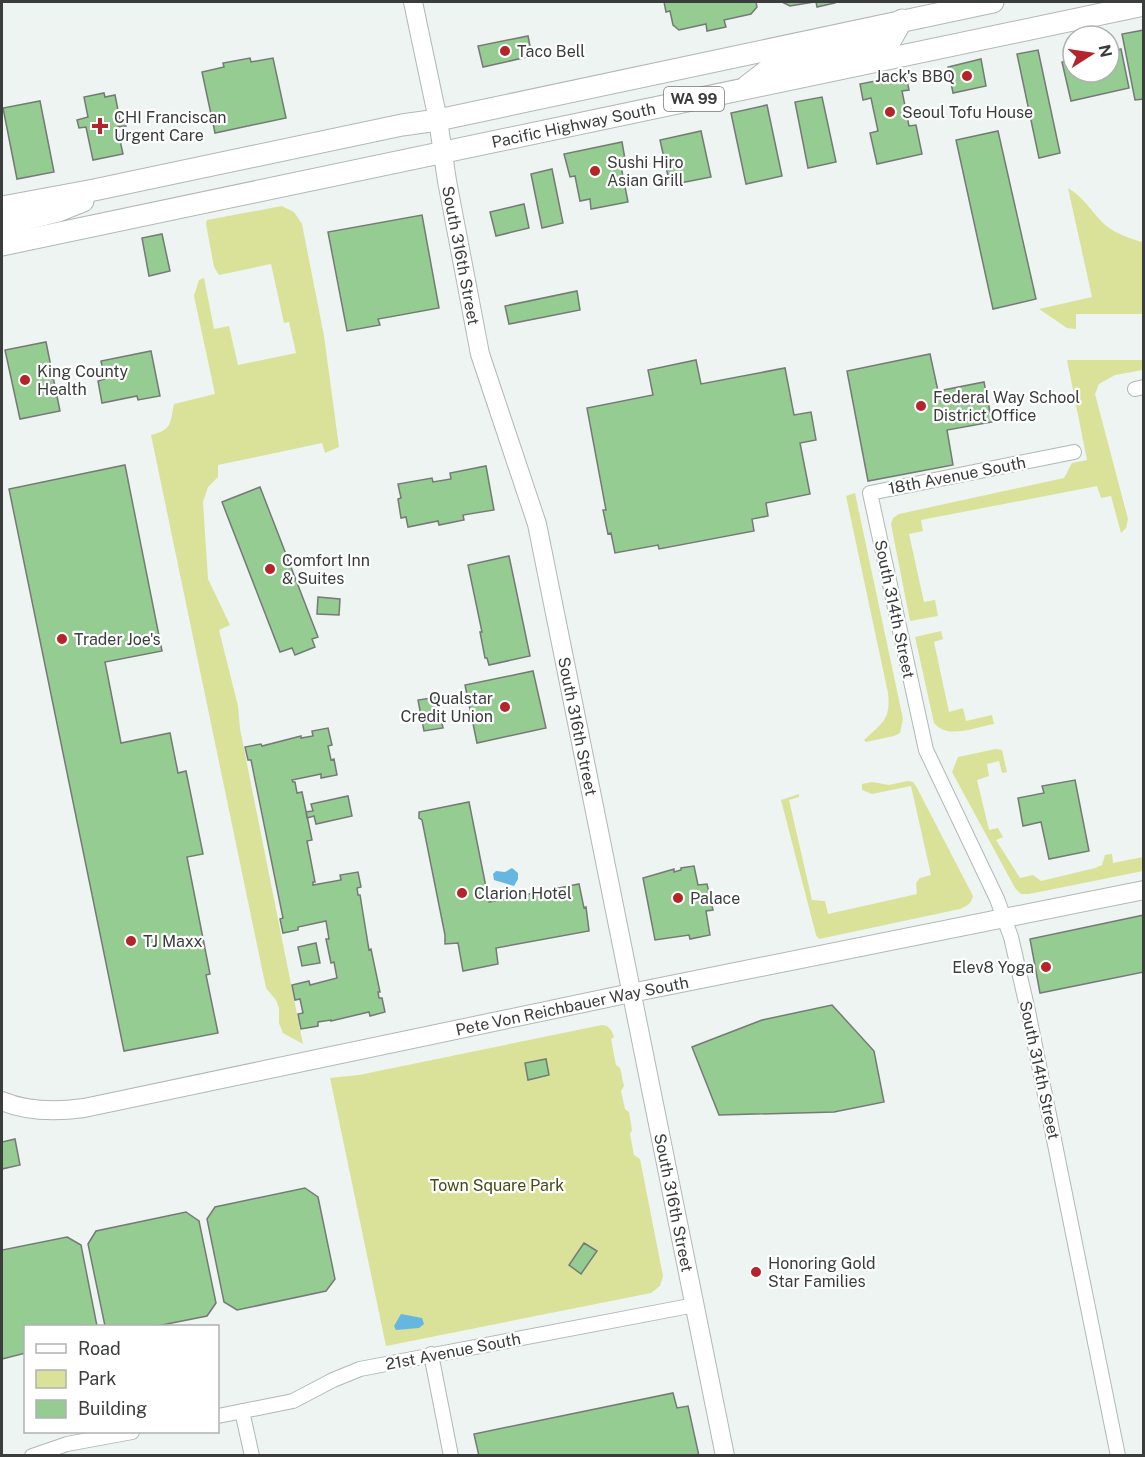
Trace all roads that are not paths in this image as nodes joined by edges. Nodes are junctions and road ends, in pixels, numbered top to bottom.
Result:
1 (413, 2) edge
2 (993, 2) edge
3 (1143, 5) edge
4 (902, 20) junction
5 (742, 90) junction
6 (438, 120) junction
7 (442, 152) junction
8 (125, 183) junction
9 (2, 207) edge
10 (2, 225) edge
11 (2, 245) edge
12 (1074, 452) dead end
13 (877, 523) joint
14 (1143, 890) edge
15 (1005, 919) junction
16 (631, 993) junction
17 (2, 1101) edge
18 (695, 1305) junction
19 (431, 1354) junction
20 (242, 1411) junction
21 (219, 1416) edge
22 (122, 1433) edge
23 (32, 1455) edge
24 (252, 1455) edge
25 (451, 1455) edge
26 (725, 1455) edge
27 (1118, 1455) edge

1 - 6 street, South 316th Street
2 - 4 main road, Pacific Highway South / WA 99
3 - 5 main road, Pacific Highway South / WA 99
4 - 5 main road
4 - 6 main road, Pacific Highway South / WA 99
5 - 7 main road, Pacific Highway South / WA 99
6 - 7 street, South 316th Street
6 - 8 main road, Pacific Highway South / WA 99
7 - 11 main road, Pacific Highway South / WA 99
7 - 16 street, South 316th Street
8 - 9 main road, Pacific Highway South / WA 99
8 - 10 main road
12 - 13 street, 18th Avenue South
13 - 15 street, South 314th Street
14 - 15 street, Pete Von Reichbauer Way South
15 - 16 street, Pete Von Reichbauer Way South
15 - 27 street, South 314th Street
16 - 17 street, Pete Von Reichbauer Way South
16 - 18 street, South 316th Street
18 - 19 street, 21st Avenue South
18 - 26 street, South 316th Street
19 - 20 street, 21st Avenue South
19 - 25 street
20 - 21 street, 21st Avenue South
20 - 24 street
22 - 23 street

